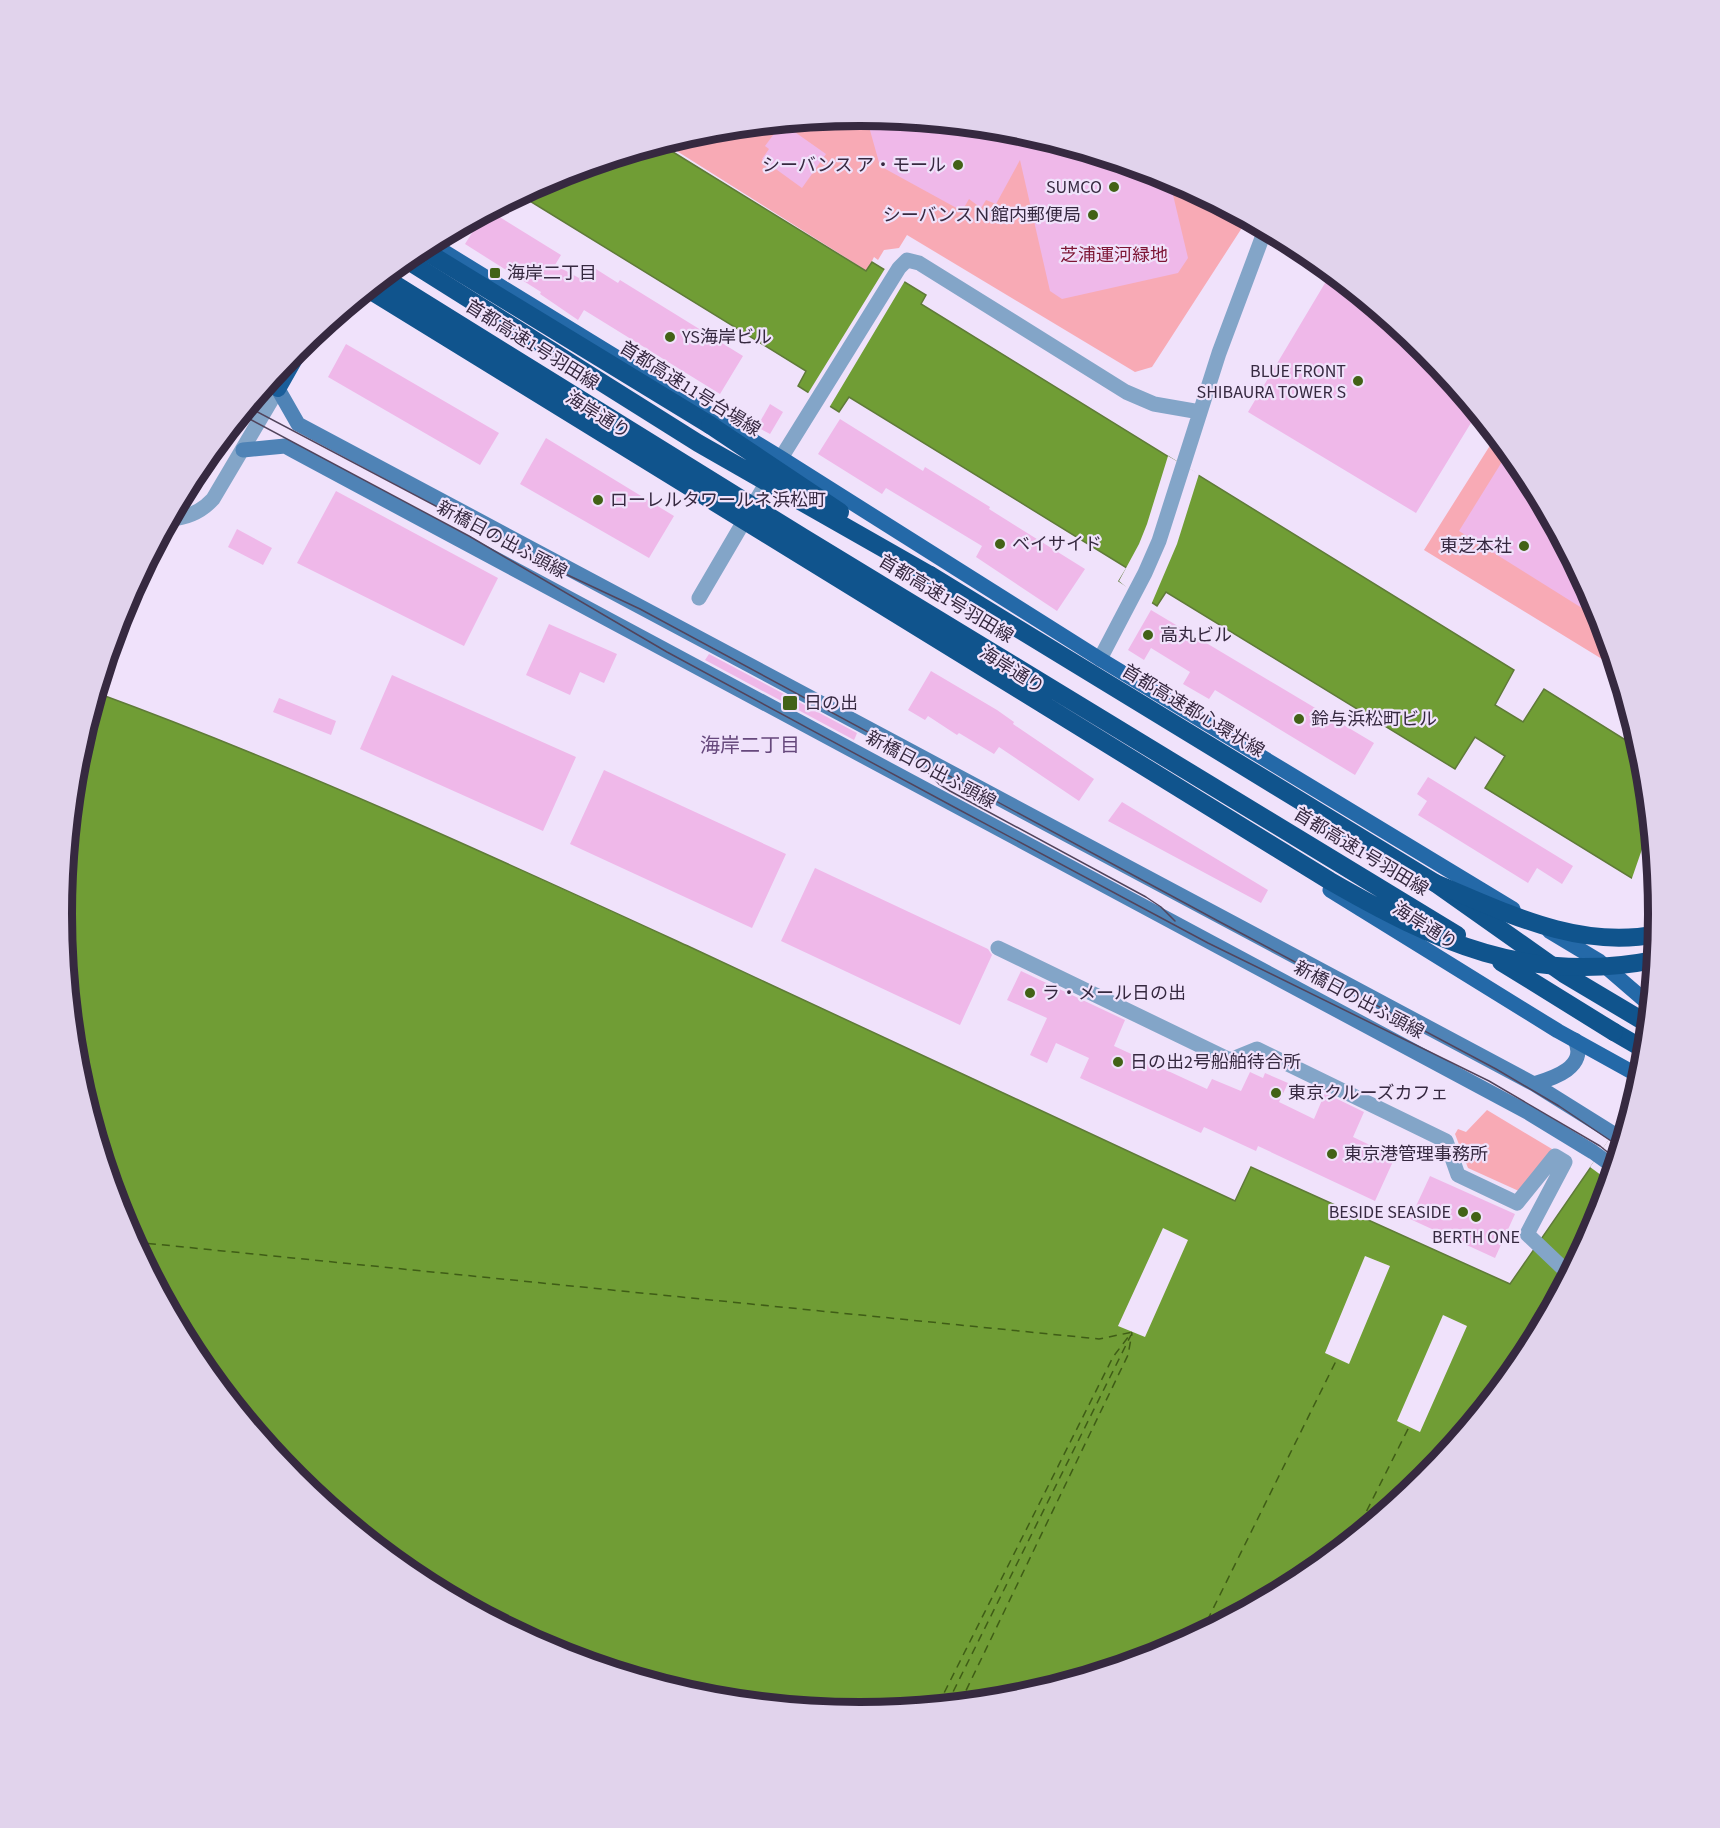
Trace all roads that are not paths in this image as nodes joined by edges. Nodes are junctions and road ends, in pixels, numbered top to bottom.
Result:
1 (1262, 237) edge
2 (439, 249) edge
3 (430, 254) edge
4 (414, 265) edge
5 (390, 282) edge
6 (375, 293) edge
7 (376, 293) edge
8 (370, 297) edge
9 (284, 377) edge
10 (278, 388) junction
11 (1200, 412) junction
12 (623, 426) junction
13 (243, 450) junction
14 (781, 458) junction
15 (179, 519) edge
16 (741, 526) junction
17 (804, 538) junction
18 (930, 575) junction
19 (699, 598) dead end
20 (1100, 659) junction
21 (1027, 695) junction
22 (1435, 883) junction
23 (1647, 935) edge
24 (998, 948) dead end
25 (1646, 961) edge
26 (1643, 999) edge
27 (1641, 1020) edge
28 (1575, 1040) junction
29 (1637, 1045) edge
30 (1632, 1072) edge
31 (1534, 1084) junction
32 (1616, 1135) edge
33 (1607, 1162) edge
34 (1564, 1268) edge

1 - 11 street
2 - 14 main road
3 - 18 highway, 首都高速11号台場線, bridge
4 - 18 highway, 首都高速1号羽田線, bridge
5 - 12 highway, 首都高速1号羽田線, bridge
6 - 21 highway, bridge
7 - 12 highway, bridge
8 - 16 main road, 海岸通り
9 - 10 highway
10 - 13 street
10 - 31 main road, 新橋日の出ふ頭線
11 - 14 street
11 - 20 street
12 - 17 highway, 首都高速1号羽田線, bridge
13 - 15 street
13 - 33 main road, 新橋日の出ふ頭線
14 - 16 street
14 - 20 main road
16 - 19 street
16 - 28 main road, 海岸通り
17 - 21 highway, bridge
17 - 29 highway, 首都高速1号羽田線, bridge
18 - 22 highway, 首都高速都心環状線
20 - 26 main road
21 - 25 highway, 首都高速1号羽田線, bridge
22 - 23 highway, 首都高速都心環状線, bridge
22 - 27 highway, 首都高速都心環状線, bridge
24 - 34 street
28 - 30 main road, 海岸通り
28 - 31 main road
31 - 32 main road, 新橋日の出ふ頭線

